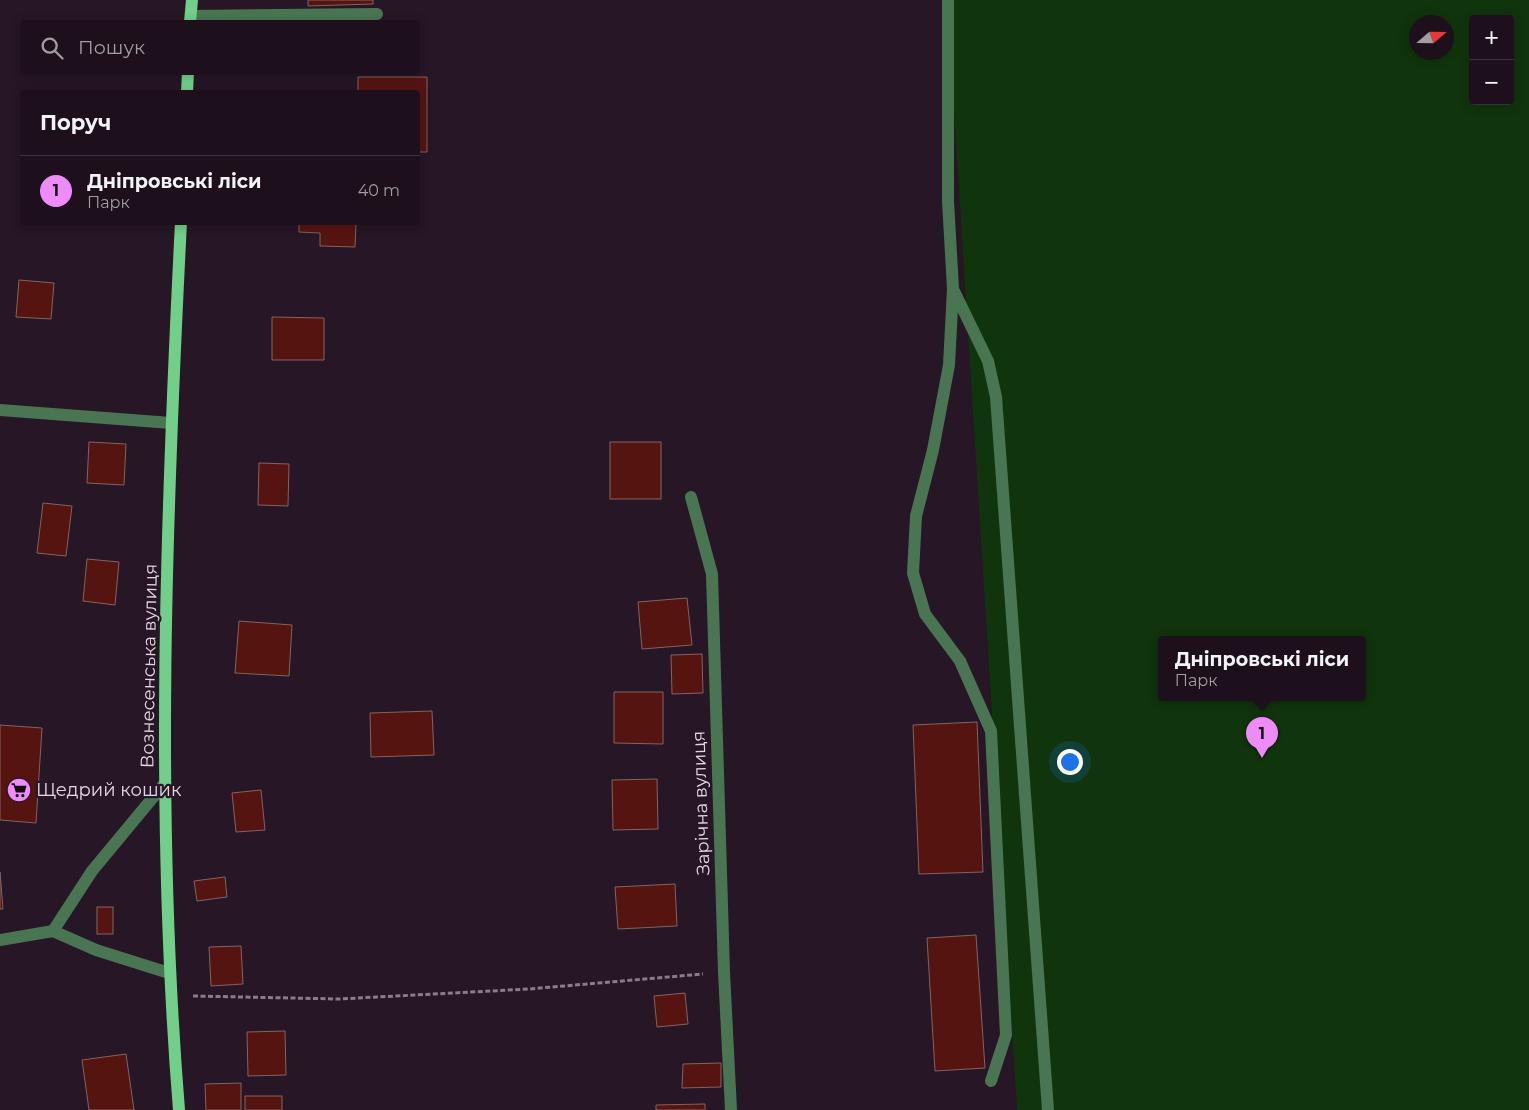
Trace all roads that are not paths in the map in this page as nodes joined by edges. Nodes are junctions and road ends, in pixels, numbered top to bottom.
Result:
1 (192, 0) edge
2 (948, 0) edge
3 (378, 14) dead end
4 (191, 19) edge
5 (188, 75) edge
6 (187, 90) edge
7 (181, 225) edge
8 (953, 289) junction
9 (0, 410) edge
10 (171, 423) junction
11 (692, 497) dead end
12 (165, 784) junction
13 (53, 931) junction
14 (0, 940) edge
15 (169, 973) junction
16 (991, 1081) dead end
17 (179, 1110) edge
18 (732, 1110) edge
19 (1048, 1110) edge

1 - 4 main road
2 - 8 street
3 - 4 street
5 - 6 main road
7 - 10 main road, Вознесенська вулиця
8 - 16 street
8 - 19 street
9 - 10 street
10 - 12 main road, Вознесенська вулиця
11 - 18 street, Зарічна вулиця
12 - 13 street
12 - 15 main road, Вознесенська вулиця
13 - 14 street
13 - 15 street
15 - 17 main road, Вознесенська вулиця

